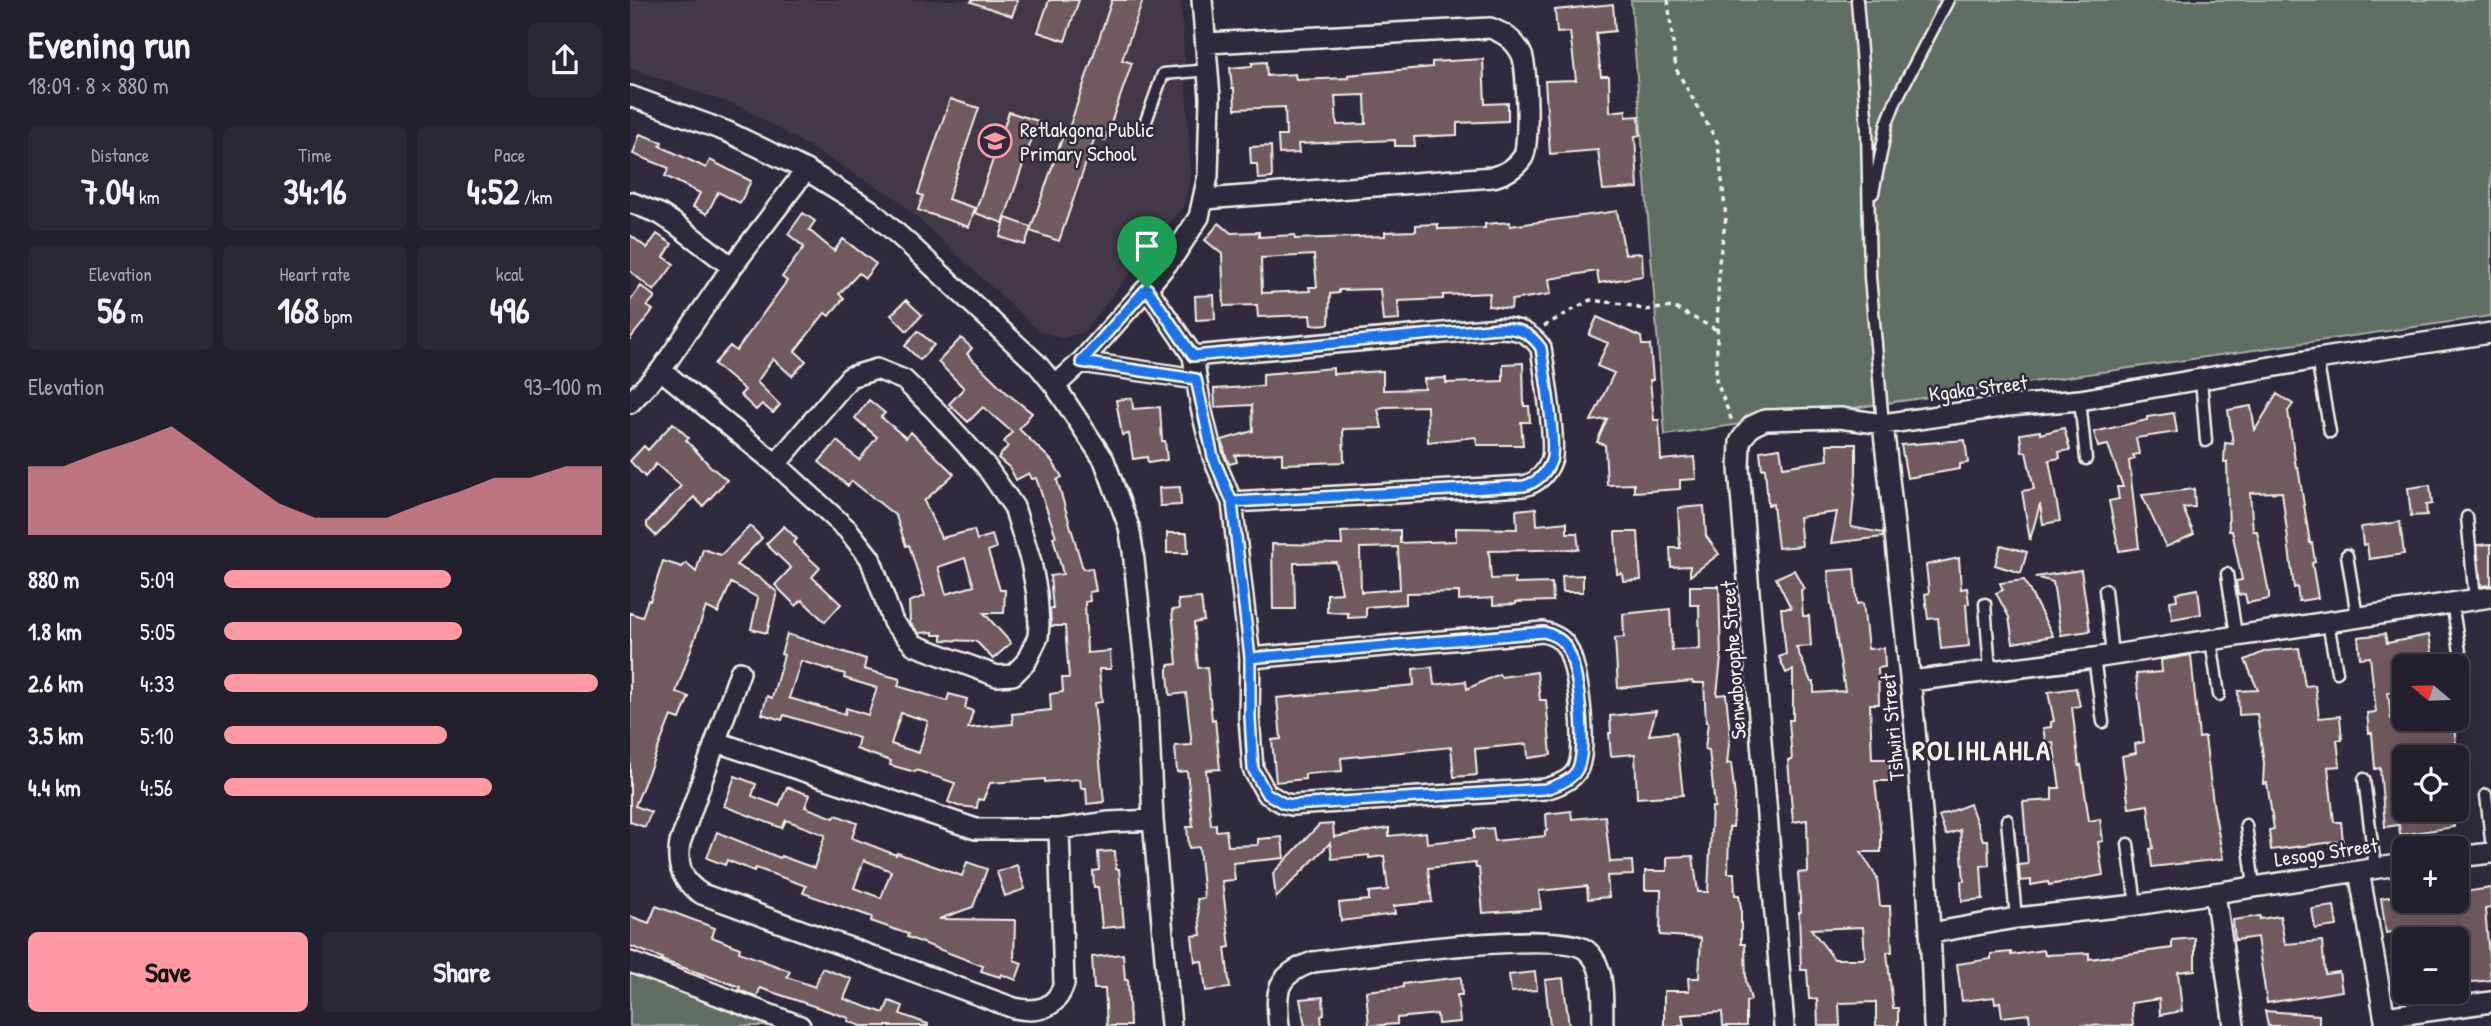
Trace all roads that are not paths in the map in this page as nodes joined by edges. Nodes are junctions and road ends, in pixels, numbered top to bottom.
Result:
1 (1202, 0) edge
2 (1857, 0) edge
3 (1948, 0) edge
4 (1207, 43) junction
5 (1209, 71) junction
6 (630, 96) edge
7 (1146, 121) dead end
8 (806, 170) junction
9 (1205, 199) junction
10 (630, 202) edge
11 (1869, 210) junction
12 (732, 267) junction
13 (1147, 288) junction
14 (2491, 333) edge
15 (1193, 356) junction
16 (2317, 359) junction
17 (1081, 362) junction
18 (661, 370) junction
19 (1196, 379) junction
20 (2201, 379) junction
21 (1055, 386) junction
22 (2080, 400) junction
23 (630, 403) edge
24 (1883, 424) junction
25 (2330, 432) dead end
26 (2206, 441) dead end
27 (2086, 459) dead end
28 (776, 464) junction
29 (1232, 502) junction
30 (2467, 517) dead end
31 (2347, 555) dead end
32 (2227, 574) dead end
33 (2105, 590) dead end
34 (2483, 599) edge
35 (2452, 603) junction
36 (1985, 604) dead end
37 (2357, 616) junction
38 (2328, 623) junction
39 (2236, 635) junction
40 (2211, 640) junction
41 (2460, 654) edge
42 (2103, 656) junction
43 (1250, 658) junction
44 (1990, 670) junction
45 (740, 672) dead end
46 (2337, 672) dead end
47 (1912, 681) junction
48 (2219, 695) dead end
49 (2103, 723) dead end
50 (717, 742) junction
51 (2364, 779) dead end
52 (2486, 795) dead end
53 (1153, 820) junction
54 (2007, 820) dead end
55 (2246, 825) dead end
56 (1059, 829) junction
57 (2491, 840) edge
58 (2128, 844) dead end
59 (2491, 853) edge
60 (2469, 856) edge
61 (2392, 866) edge
62 (2367, 869) junction
63 (2254, 886) junction
64 (2215, 892) junction
65 (2136, 905) junction
66 (2016, 918) junction
67 (1931, 933) junction
68 (630, 962) edge
69 (2491, 1002) edge
70 (2385, 1022) edge
71 (800, 1026) edge
72 (1171, 1026) edge
73 (1279, 1026) edge
74 (1604, 1026) edge
75 (1784, 1026) edge
76 (1934, 1026) edge
77 (2234, 1026) edge

1 - 4 street
2 - 11 lane
3 - 11 lane
4 - 5 street
4 - 9 street
5 - 7 lane
5 - 9 street
6 - 8 street
8 - 12 street
8 - 21 street
9 - 13 street
10 - 12 street
11 - 24 lane
12 - 18 street
13 - 15 street
13 - 17 street
14 - 16 street, Kgaka Street
15 - 19 street
15 - 29 street
16 - 20 street, Kgaka Street
16 - 25 lane
17 - 19 street
17 - 21 street
18 - 23 street
18 - 28 street
19 - 29 street
20 - 22 street, Kgaka Street
20 - 26 lane
21 - 53 street
22 - 24 street, Kgaka Street
22 - 27 lane
24 - 47 street, Tshwiri Street
24 - 75 street, Senwaborophe Street
28 - 28 street
29 - 43 street
30 - 34 lane
31 - 37 lane
32 - 39 lane
33 - 42 lane
34 - 35 street
35 - 37 street
35 - 41 lane
36 - 44 lane
37 - 38 street
38 - 39 street
38 - 46 lane
39 - 40 street
40 - 42 street
40 - 48 lane
42 - 44 street
42 - 49 lane
43 - 43 street
44 - 47 street
45 - 50 street
47 - 67 street, Tshwiri Street
50 - 56 street
50 - 56 street
51 - 62 lane
52 - 57 lane
53 - 56 street
53 - 72 street
54 - 66 lane
55 - 63 lane, Lesogo Street
58 - 65 lane
59 - 60 street
61 - 62 street, Lesogo Street
62 - 63 street, Lesogo Street
62 - 70 street
63 - 64 street, Lesogo Street
64 - 65 street, Lesogo Street
64 - 77 street
65 - 66 street, Lesogo Street
66 - 67 street, Lesogo Street
67 - 76 street, Tshwiri Street
68 - 71 street
69 - 70 street
73 - 74 street

